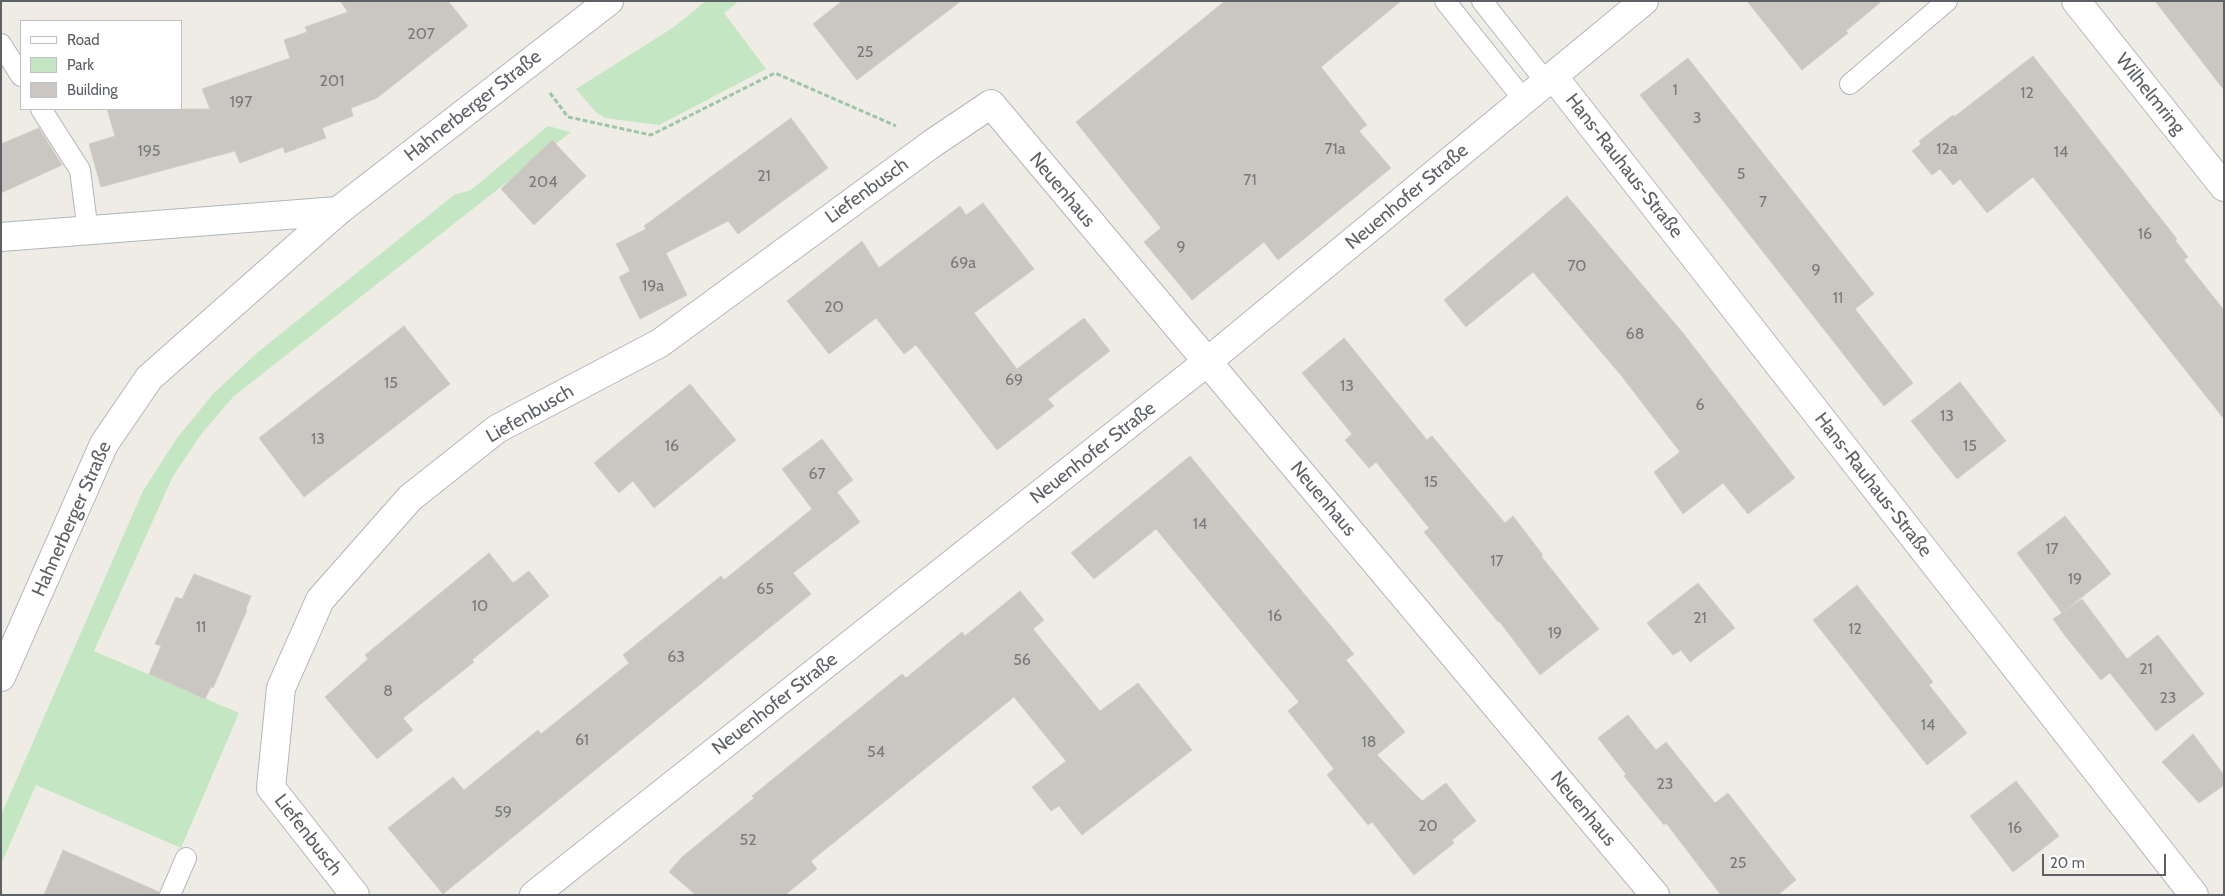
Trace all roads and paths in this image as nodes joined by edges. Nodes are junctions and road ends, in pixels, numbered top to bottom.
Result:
1 (609, 1) edge
2 (1445, 1) edge
3 (1482, 1) edge
4 (1644, 1) edge
5 (1947, 1) edge
6 (2076, 1) edge
7 (1, 44) edge
8 (528, 64) junction
9 (20, 74) edge
10 (1549, 79) junction
11 (1850, 84) dead end
12 (1524, 100) junction
13 (990, 104) joint
14 (42, 110) edge
15 (933, 143) junction
16 (2224, 187) edge
17 (338, 211) junction
18 (88, 232) junction
19 (1, 237) edge
20 (1208, 362) junction
21 (8, 641) edge
22 (1, 677) edge
23 (186, 858) dead end
24 (170, 895) edge
25 (355, 895) edge
26 (534, 895) edge
27 (1655, 895) edge
28 (2194, 895) edge

1 - 8 street, Hahnerberger Straße
2 - 12 lane
3 - 10 lane
4 - 10 street, Neuenhofer Straße
5 - 11 lane
6 - 16 street, Wilhelmring
7 - 9 lane
8 - 15 path
8 - 17 street, Hahnerberger Straße
10 - 12 street, Neuenhofer Straße
10 - 28 street, Hans-Rauhaus-Straße
12 - 20 street, Neuenhofer Straße
13 - 15 street, Liefenbusch
13 - 20 street, Neuenhaus
14 - 18 lane
15 - 25 street, Liefenbusch
17 - 18 street
17 - 21 street, Hahnerberger Straße
18 - 19 street
20 - 26 street, Neuenhofer Straße
20 - 27 street, Neuenhaus
21 - 22 street, Hahnerberger Straße
23 - 24 lane

